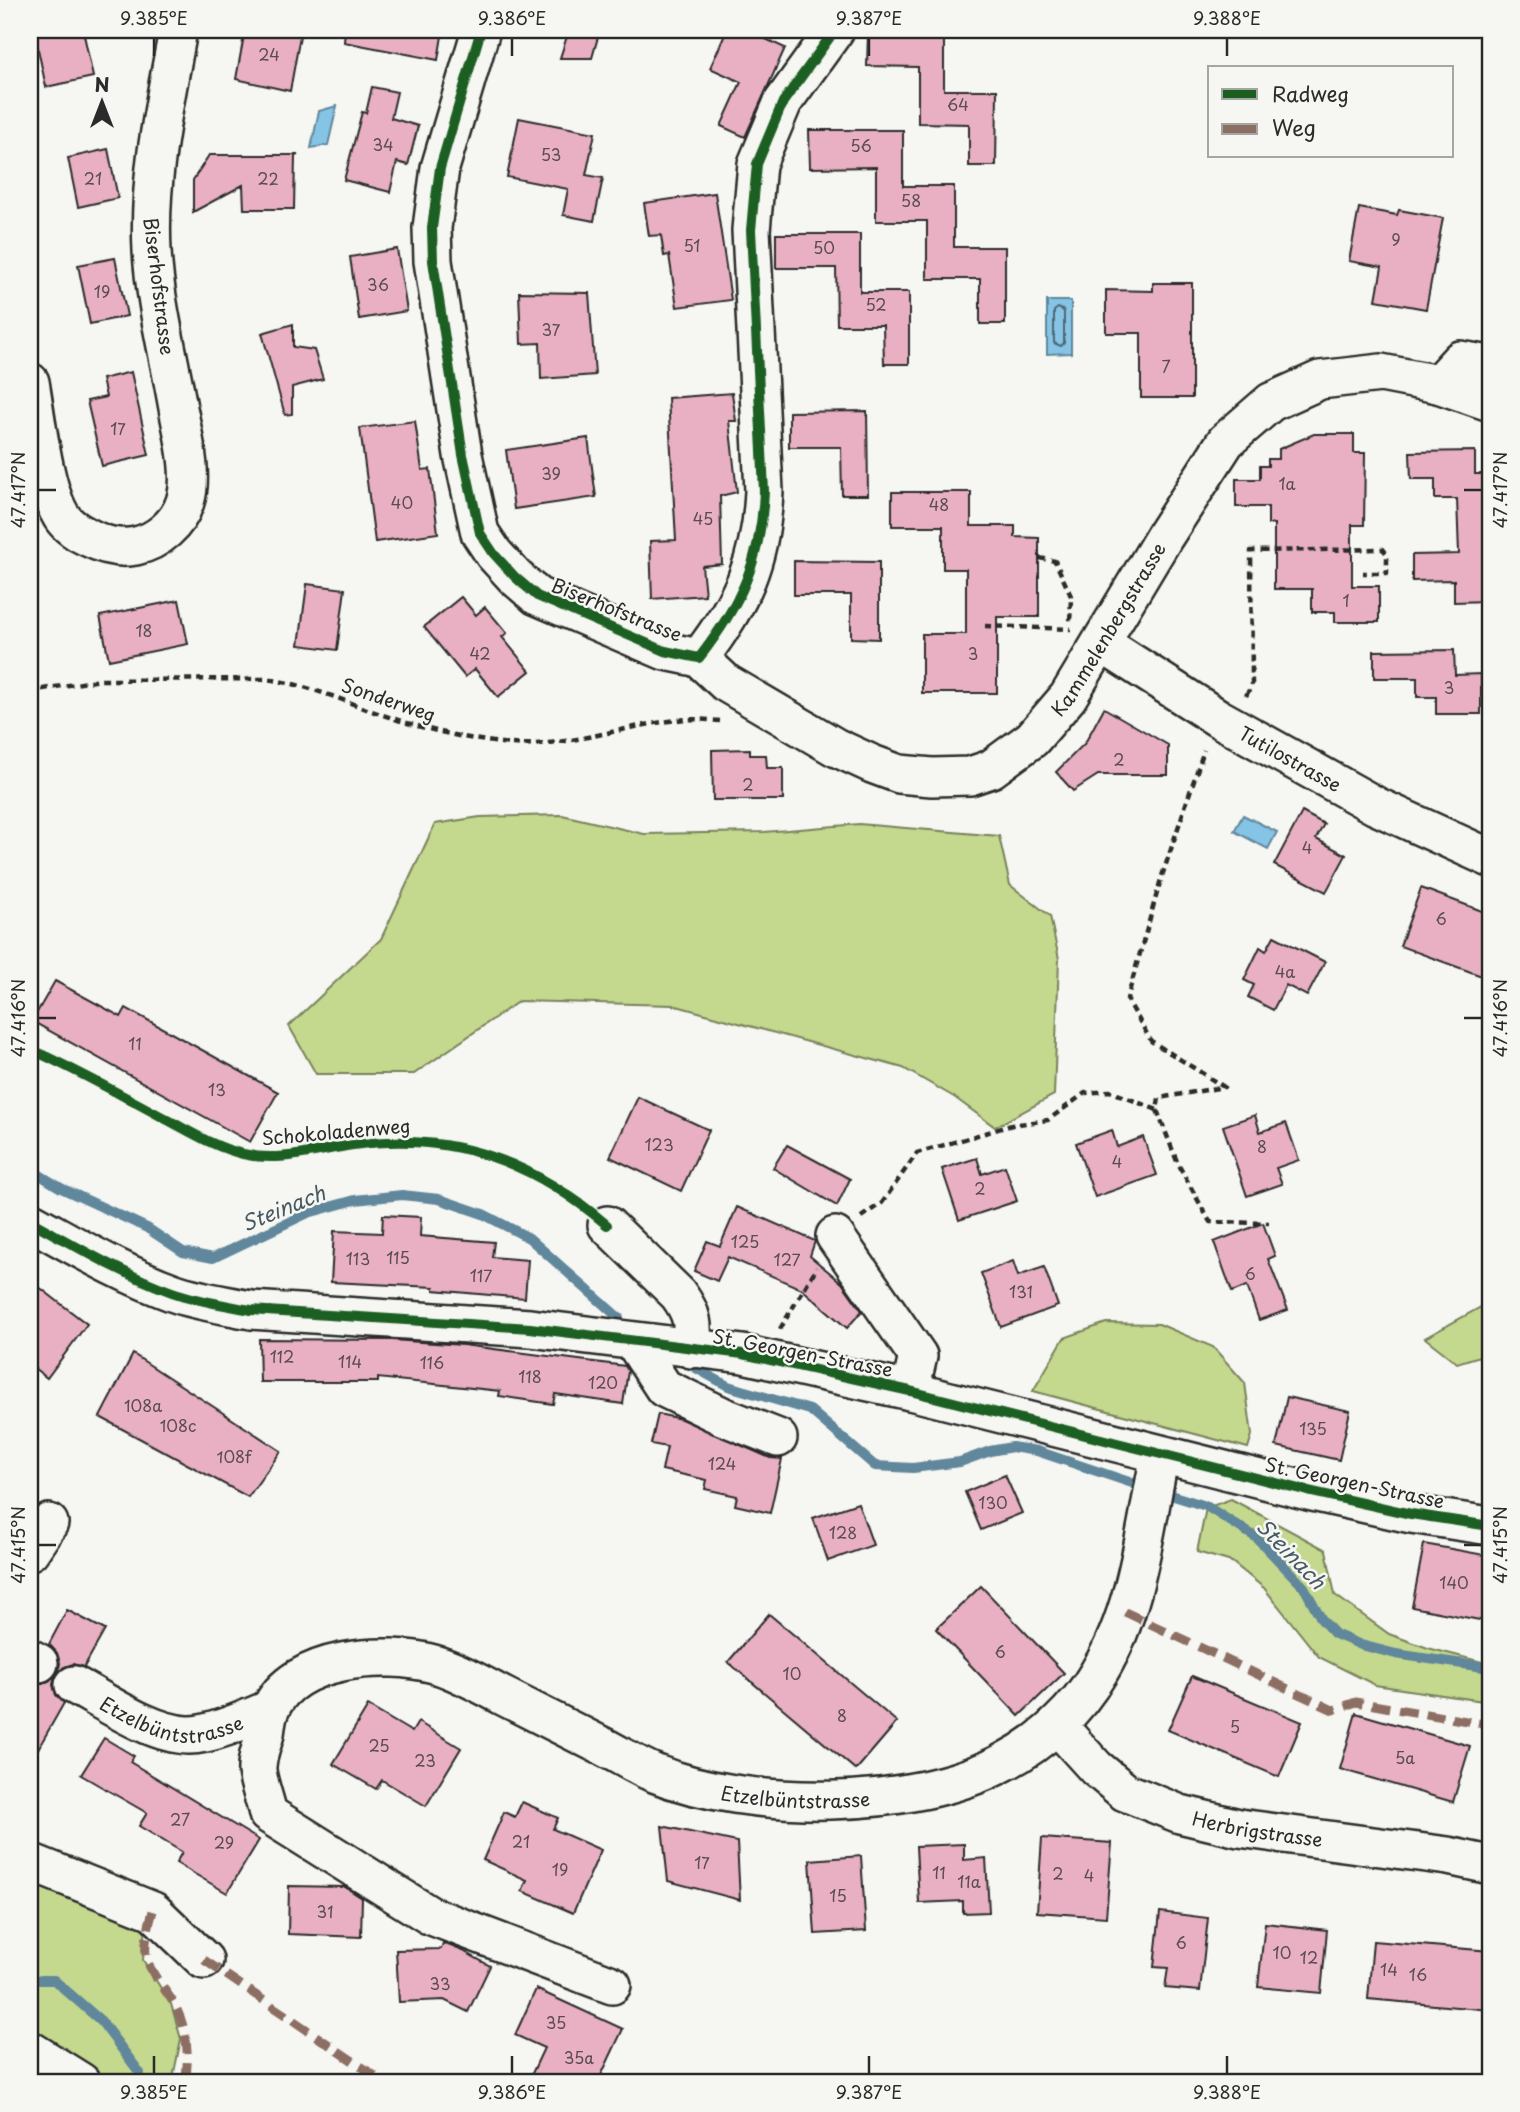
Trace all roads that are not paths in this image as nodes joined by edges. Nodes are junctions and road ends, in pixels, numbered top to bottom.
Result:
1 (178, 30) edge
2 (481, 30) edge
3 (835, 30) edge
4 (1490, 365) edge
5 (30, 382) edge
6 (1438, 384) junction
7 (1490, 402) edge
8 (41, 502) edge
9 (1084, 635) junction
10 (699, 658) junction
11 (1490, 858) edge
12 (30, 1220) edge
13 (607, 1225) dead end
14 (835, 1236) road end
15 (634, 1342) junction
16 (689, 1348) junction
17 (910, 1391) junction
18 (778, 1438) dead end
19 (1157, 1467) junction
20 (1490, 1526) edge
21 (74, 1685) dead end
22 (270, 1709) junction
23 (1057, 1725) junction
24 (30, 1862) edge
25 (1490, 1865) edge
26 (204, 1960) dead end
27 (612, 1984) dead end
28 (30, 2050) edge
29 (81, 2082) edge

1 - 8 street, Biserhofstrasse
2 - 10 street, Biserhofstrasse
3 - 10 street, Biserhofstrasse
4 - 6 street
5 - 8 street, Biserhofstrasse
6 - 7 street, Kammelenbergstrasse
6 - 9 street, Kammelenbergstrasse
9 - 10 street, Kammelenbergstrasse
9 - 11 street, Tutilostrasse
12 - 15 street, St. Georgen-Strasse
13 - 16 street
14 - 17 street
15 - 16 street, St. Georgen-Strasse
15 - 18 street
16 - 17 street, St. Georgen-Strasse
17 - 19 street, St. Georgen-Strasse
19 - 20 street, St. Georgen-Strasse
19 - 23 street, Etzelbüntstrasse
21 - 22 street, Etzelbüntstrasse
22 - 23 street, Etzelbüntstrasse
22 - 27 street, Etzelbüntstrasse
23 - 25 street, Herbrigstrasse
24 - 26 street
28 - 29 street

